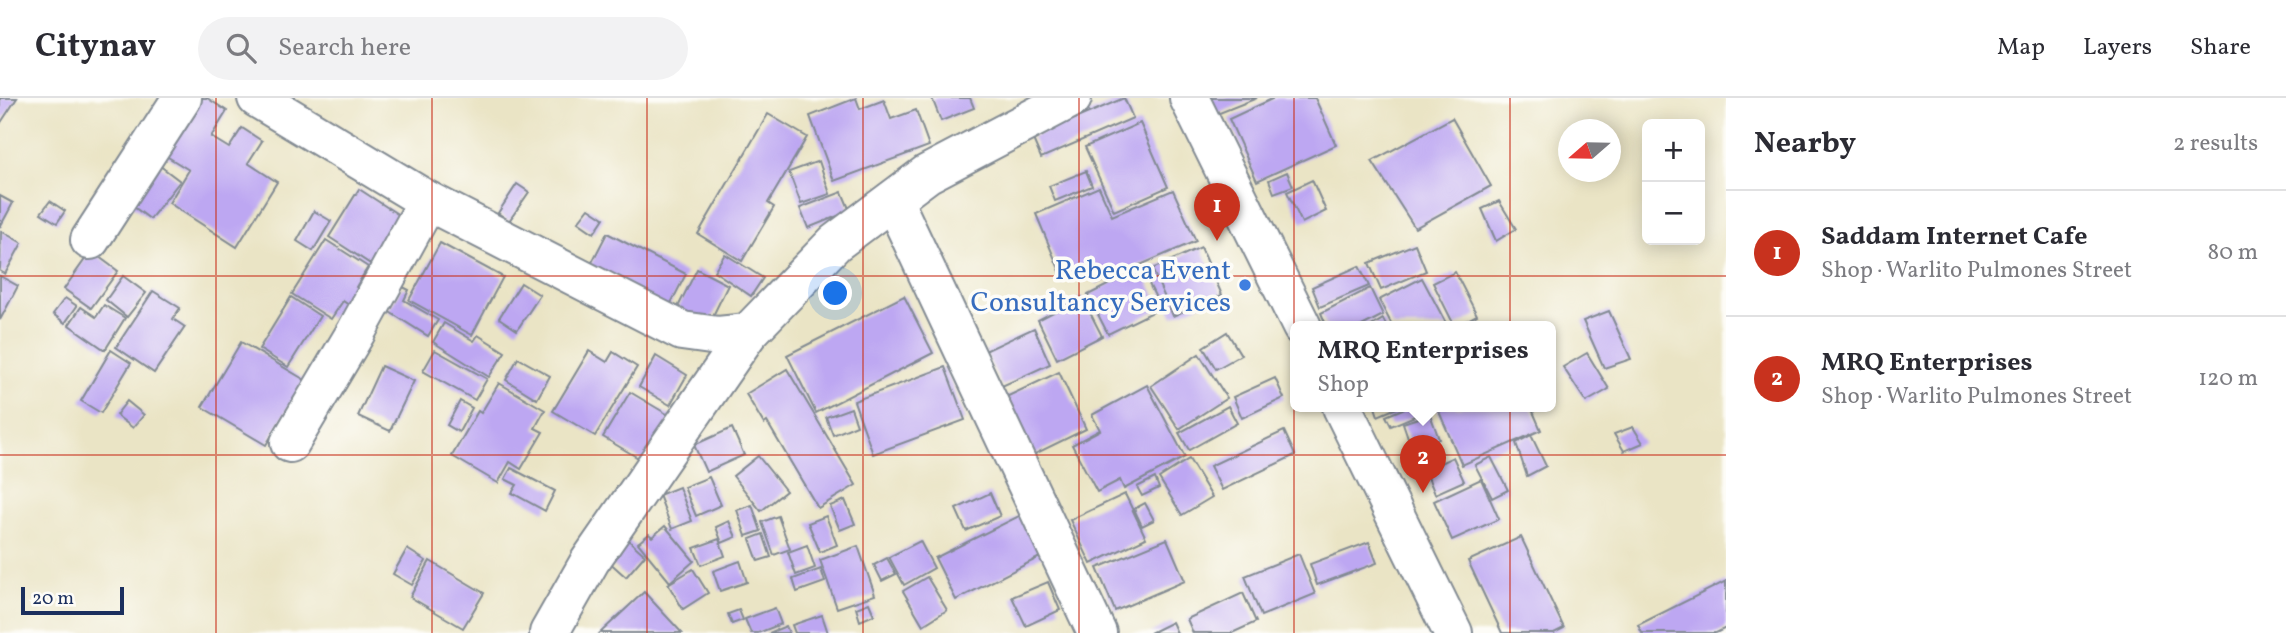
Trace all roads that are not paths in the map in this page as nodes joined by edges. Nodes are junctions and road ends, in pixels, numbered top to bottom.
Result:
1 (182, 98) edge
2 (257, 98) edge
3 (1072, 98) edge
4 (1189, 98) edge
5 (893, 200) junction
6 (428, 201) junction
7 (90, 240) dead end
8 (1299, 321) edge
9 (748, 332) junction
10 (1344, 412) edge
11 (290, 443) dead end
12 (549, 633) edge
13 (1097, 633) edge
14 (1453, 633) edge

1 - 7 street
2 - 6 street
3 - 5 street
4 - 8 street
5 - 9 street
5 - 13 street
6 - 9 street
6 - 11 street
9 - 12 street
10 - 14 street

